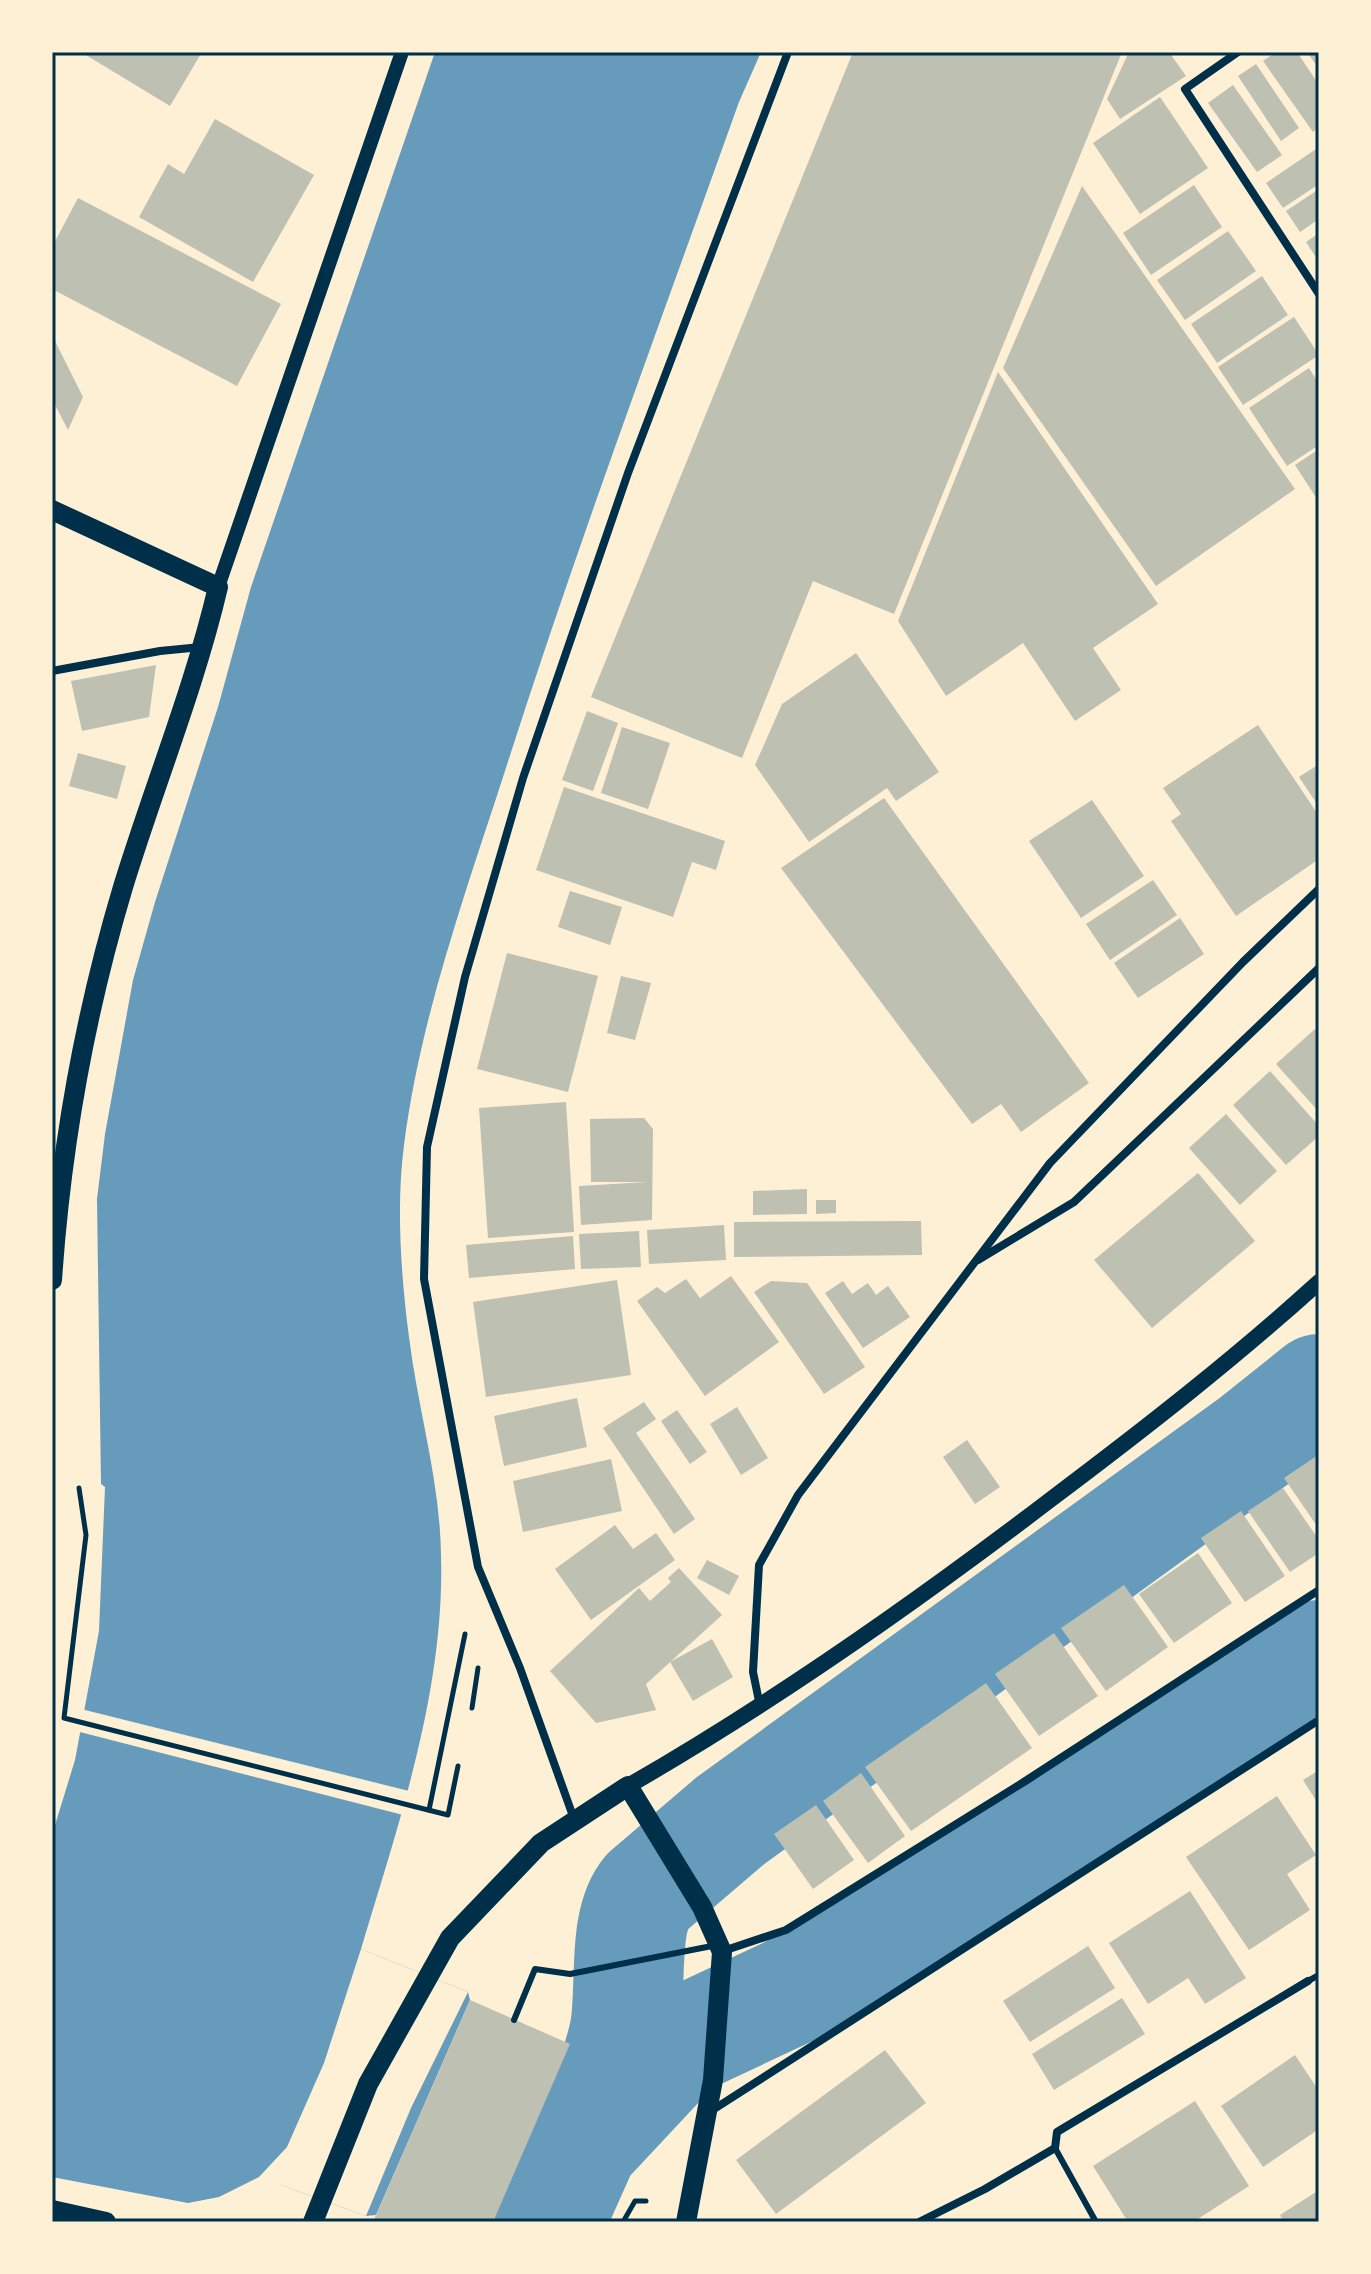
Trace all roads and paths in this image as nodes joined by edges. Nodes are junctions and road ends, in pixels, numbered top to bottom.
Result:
1 (402, 52) edge
2 (788, 52) edge
3 (1238, 52) edge
4 (1319, 294) edge
5 (52, 510) edge
6 (218, 587) junction
7 (204, 647) junction
8 (52, 671) edge
9 (1319, 889) edge
10 (1319, 968) edge
11 (973, 1263) junction
12 (52, 1280) edge
13 (1319, 1282) edge
14 (79, 1488) dead end
15 (1319, 1590) edge
16 (477, 1637) dead end
17 (480, 1661) dead end
18 (760, 1706) junction
19 (472, 1708) dead end
20 (1319, 1720) edge
21 (458, 1766) dead end
22 (628, 1786) junction
23 (429, 1810) junction
24 (574, 1819) junction
25 (721, 1953) junction
26 (1319, 1975) edge
27 (1308, 1981) joint
28 (514, 2020) dead end
29 (706, 2114) junction
30 (1055, 2148) junction
31 (52, 2210) edge
32 (651, 2212) dead end
33 (106, 2222) edge
34 (313, 2222) edge
35 (624, 2222) edge
36 (686, 2222) edge
37 (919, 2222) edge
38 (1096, 2222) edge

1 - 6 street
2 - 24 street
3 - 4 street
5 - 6 main road
6 - 7 main road
7 - 8 street
7 - 12 main road
9 - 11 street
10 - 11 street
11 - 18 street
13 - 18 main road
14 - 23 path
15 - 25 street
16 - 23 path
17 - 19 path
18 - 22 main road
20 - 29 street
21 - 23 path
22 - 24 main road
22 - 25 main road
24 - 34 main road
25 - 28 lane
25 - 29 main road
26 - 27 lane
27 - 30 street
29 - 36 main road
30 - 37 street
30 - 38 lane
31 - 33 main road
32 - 35 path

